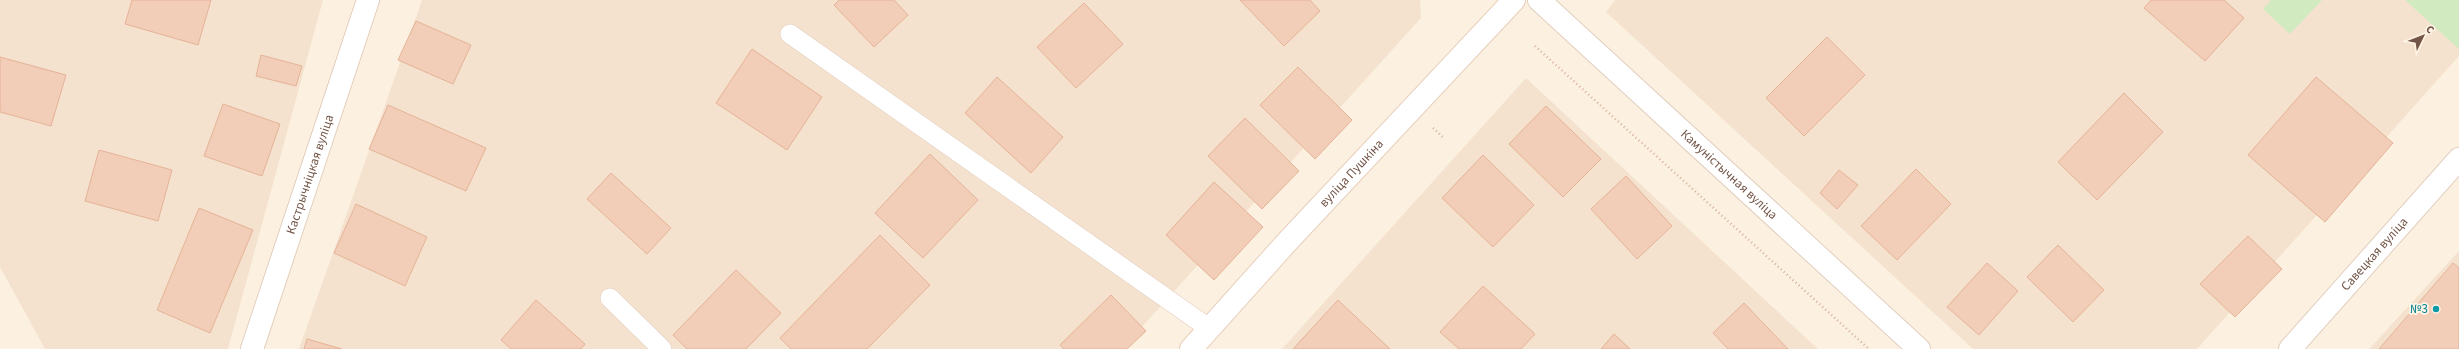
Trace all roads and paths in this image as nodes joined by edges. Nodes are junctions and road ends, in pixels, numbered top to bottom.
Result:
1 (368, 0) edge
2 (1514, 0) edge
3 (1539, 0) edge
4 (790, 34) dead end
5 (1535, 46) dead end
6 (2459, 159) edge
7 (610, 298) dead end
8 (1210, 329) junction
9 (252, 349) edge
10 (662, 349) edge
11 (1191, 349) edge
12 (1869, 349) edge
13 (1919, 349) edge
14 (2290, 349) edge

1 - 9 street, Кастрычніцкая вуліца
2 - 8 street, вуліца Пушкіна
3 - 13 street, Камуністычная вуліца
4 - 8 lane
5 - 12 path
6 - 14 street, Савецкая вуліца
7 - 10 lane
8 - 11 street, вуліца Пушкіна

